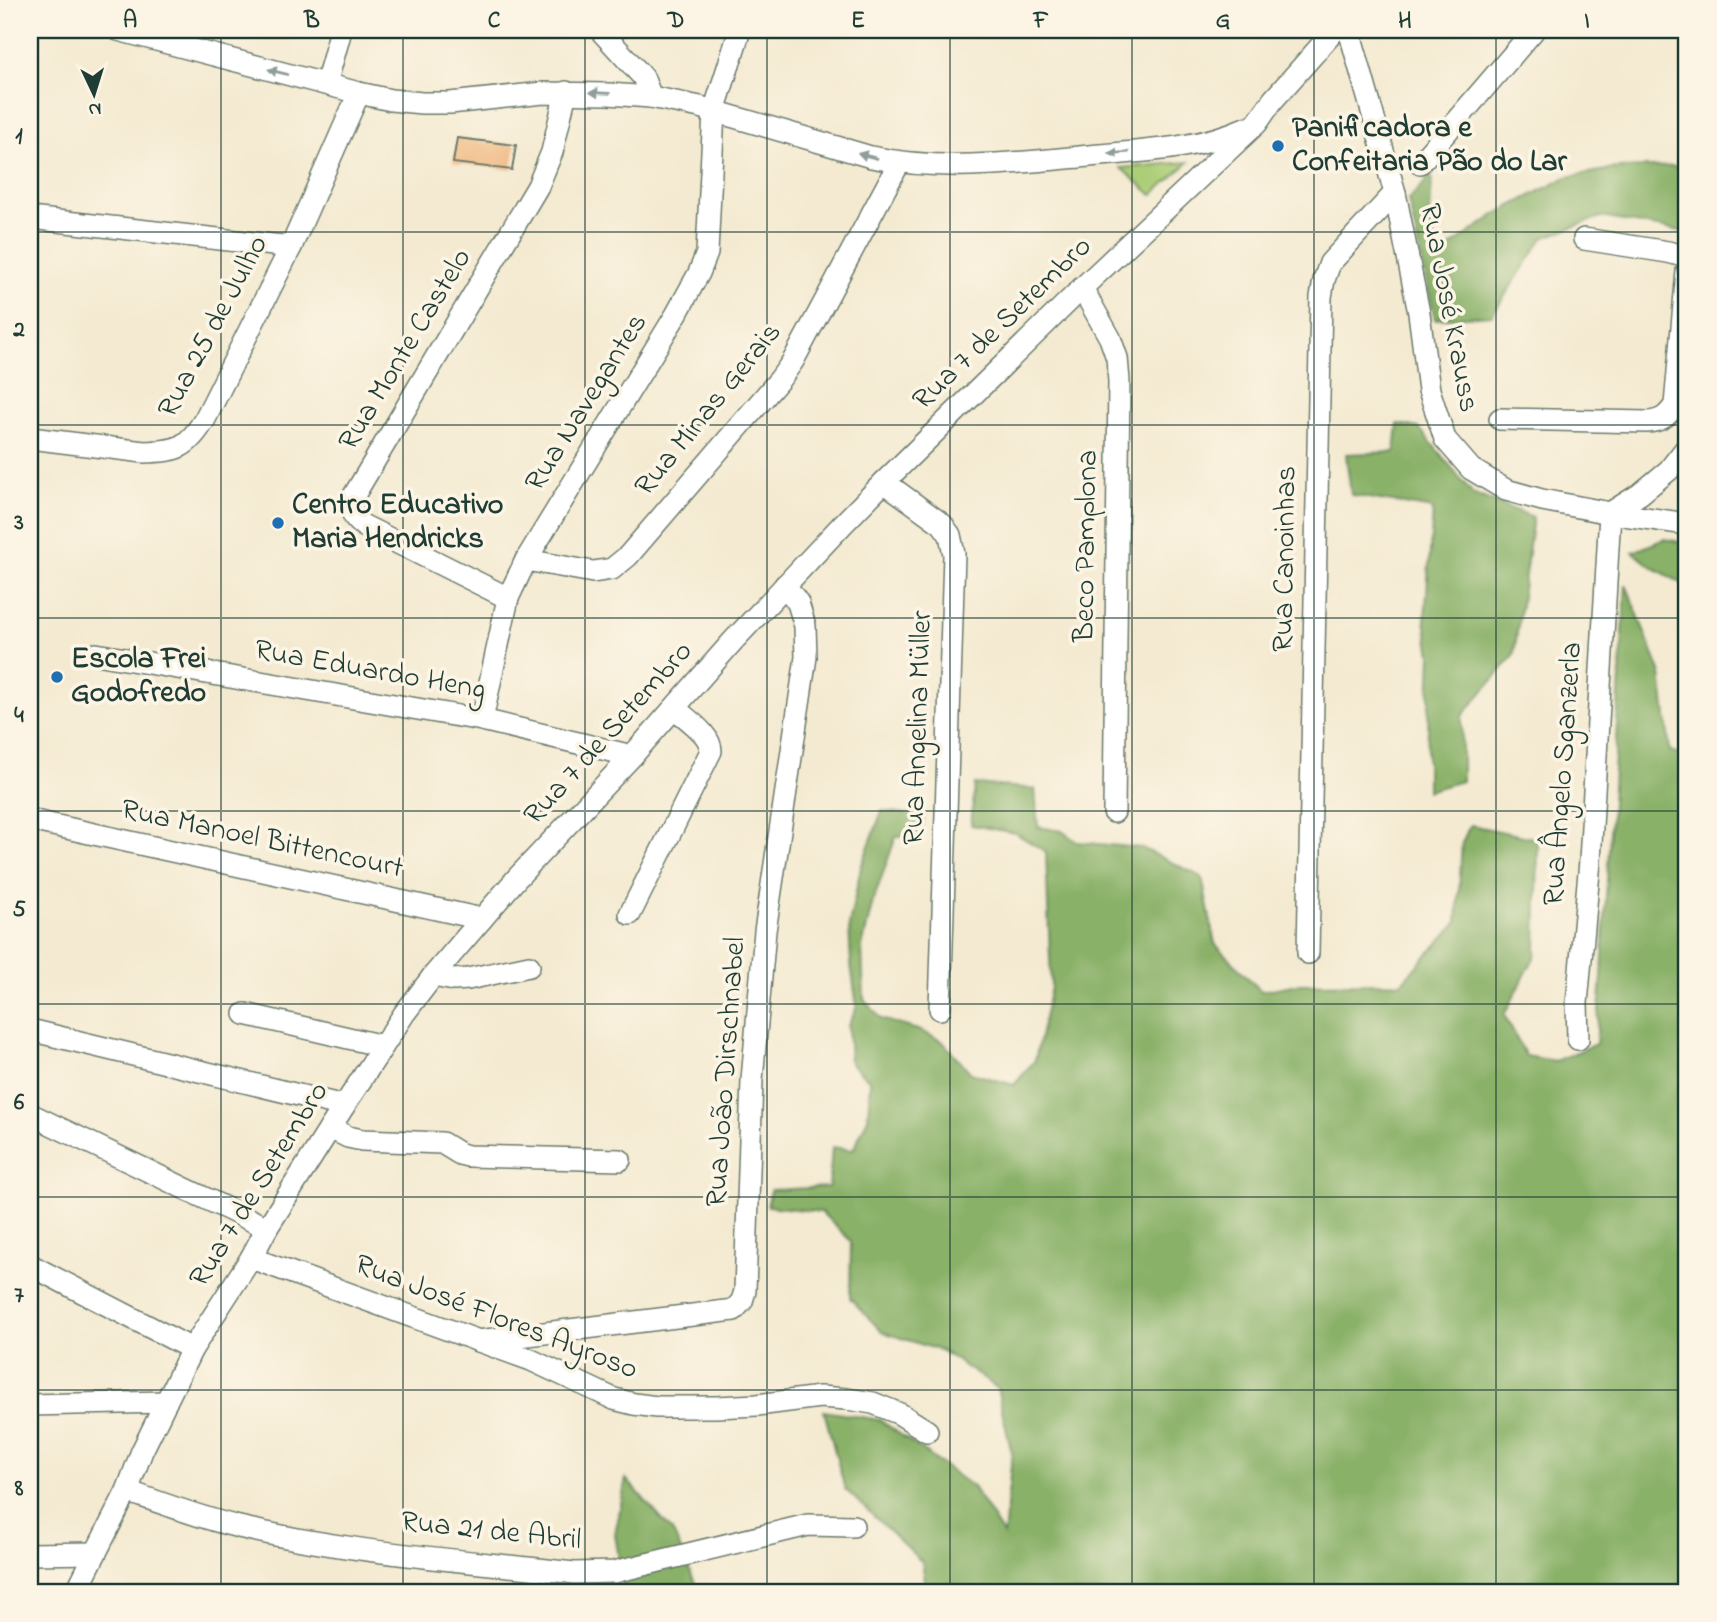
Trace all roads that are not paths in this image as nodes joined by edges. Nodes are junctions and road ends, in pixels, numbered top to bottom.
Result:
1 (341, 30) edge
2 (600, 30) edge
3 (740, 30) edge
4 (1335, 30) edge
5 (1349, 30) edge
6 (1534, 30) edge
7 (131, 31) edge
8 (326, 84) junction
9 (566, 92) junction
10 (359, 93) junction
11 (651, 97) junction
12 (714, 111) junction
13 (1257, 123) junction
14 (1187, 146) junction
15 (899, 163) junction
16 (1420, 163) dead end
17 (1205, 172) junction
18 (1395, 193) junction
19 (30, 218) edge
20 (1584, 239) dead end
21 (291, 247) junction
22 (1687, 257) edge
23 (1687, 271) edge
24 (1082, 288) junction
25 (1685, 333) edge
26 (1500, 419) dead end
27 (30, 438) edge
28 (1687, 447) edge
29 (884, 482) junction
30 (1610, 513) junction
31 (1687, 524) edge
32 (526, 560) junction
33 (785, 585) junction
34 (508, 598) junction
35 (96, 654) dead end
36 (675, 708) junction
37 (482, 720) junction
38 (632, 756) junction
39 (1114, 812) dead end
40 (30, 820) edge
41 (630, 914) dead end
42 (482, 919) junction
43 (1308, 953) dead end
44 (530, 966) dead end
45 (433, 975) junction
46 (940, 1009) dead end
47 (245, 1014) dead end
48 (30, 1030) edge
49 (1578, 1039) dead end
50 (383, 1046) junction
51 (344, 1105) junction
52 (30, 1114) edge
53 (330, 1128) junction
54 (620, 1160) dead end
55 (267, 1228) junction
56 (251, 1258) junction
57 (30, 1265) edge
58 (478, 1341) junction
59 (192, 1349) junction
60 (166, 1402) junction
61 (30, 1405) edge
62 (927, 1431) dead end
63 (127, 1491) junction
64 (853, 1526) dead end
65 (95, 1553) junction
66 (30, 1554) edge
67 (76, 1592) edge

1 - 8 street
2 - 11 street
3 - 12 street, Rua Navegantes
4 - 13 street, Rua 7 de Setembro
5 - 18 street, Rua José Krauss
6 - 16 street
8 -> 7 street
8 - 10 street
9 - 10 street
11 -> 9 street
9 - 34 street, Rua Monte Castelo
10 - 21 street, Rua 25 de Julho
11 - 12 street
15 -> 12 street
12 - 32 street, Rua Navegantes
13 - 14 street
13 - 17 street, Rua 7 de Setembro
14 -> 15 street
14 - 17 street
15 - 32 street, Rua Minas Gerais
17 - 24 street, Rua 7 de Setembro
18 - 30 street, Rua José Krauss
18 - 43 street, Rua Canoinhas
19 - 21 street
20 - 22 street
21 - 27 street, Rua 25 de Julho
23 - 25 street
24 - 29 street, Rua 7 de Setembro
24 - 39 street, Beco Pamplona
25 - 26 street
28 - 30 street
29 - 33 street, Rua 7 de Setembro
29 - 46 street, Rua Angelina Müller
30 - 31 street, Rua José Krauss
30 - 49 street, Rua Ângelo Sganzerla
32 - 34 street, Rua Navegantes
33 - 36 street, Rua 7 de Setembro
33 - 58 street, Rua João Dirschnabel
34 - 37 street, Rua Navegantes
35 - 37 street, Rua Eduardo Heng
36 - 38 street, Rua 7 de Setembro
36 - 41 street
37 - 38 street, Rua Eduardo Heng
38 - 42 street, Rua 7 de Setembro
40 - 42 street, Rua Manoel Bittencourt
42 - 45 street, Rua 7 de Setembro
44 - 45 street
45 - 50 street, Rua 7 de Setembro
47 - 50 street
48 - 51 street
50 - 51 street, Rua 7 de Setembro
51 - 53 street, Rua 7 de Setembro
52 - 55 street
53 - 54 street
53 - 55 street, Rua 7 de Setembro
55 - 56 street, Rua 7 de Setembro
56 - 58 street, Rua José Flores Ayroso
56 - 59 street, Rua 7 de Setembro
57 - 59 street
58 - 62 street, Rua José Flores Ayroso
59 - 60 street, Rua 7 de Setembro
60 - 61 street
60 - 63 street, Rua 7 de Setembro
63 - 64 street, Rua 21 de Abril
63 - 65 street, Rua 7 de Setembro
65 - 66 street
65 - 67 street, Rua 7 de Setembro

